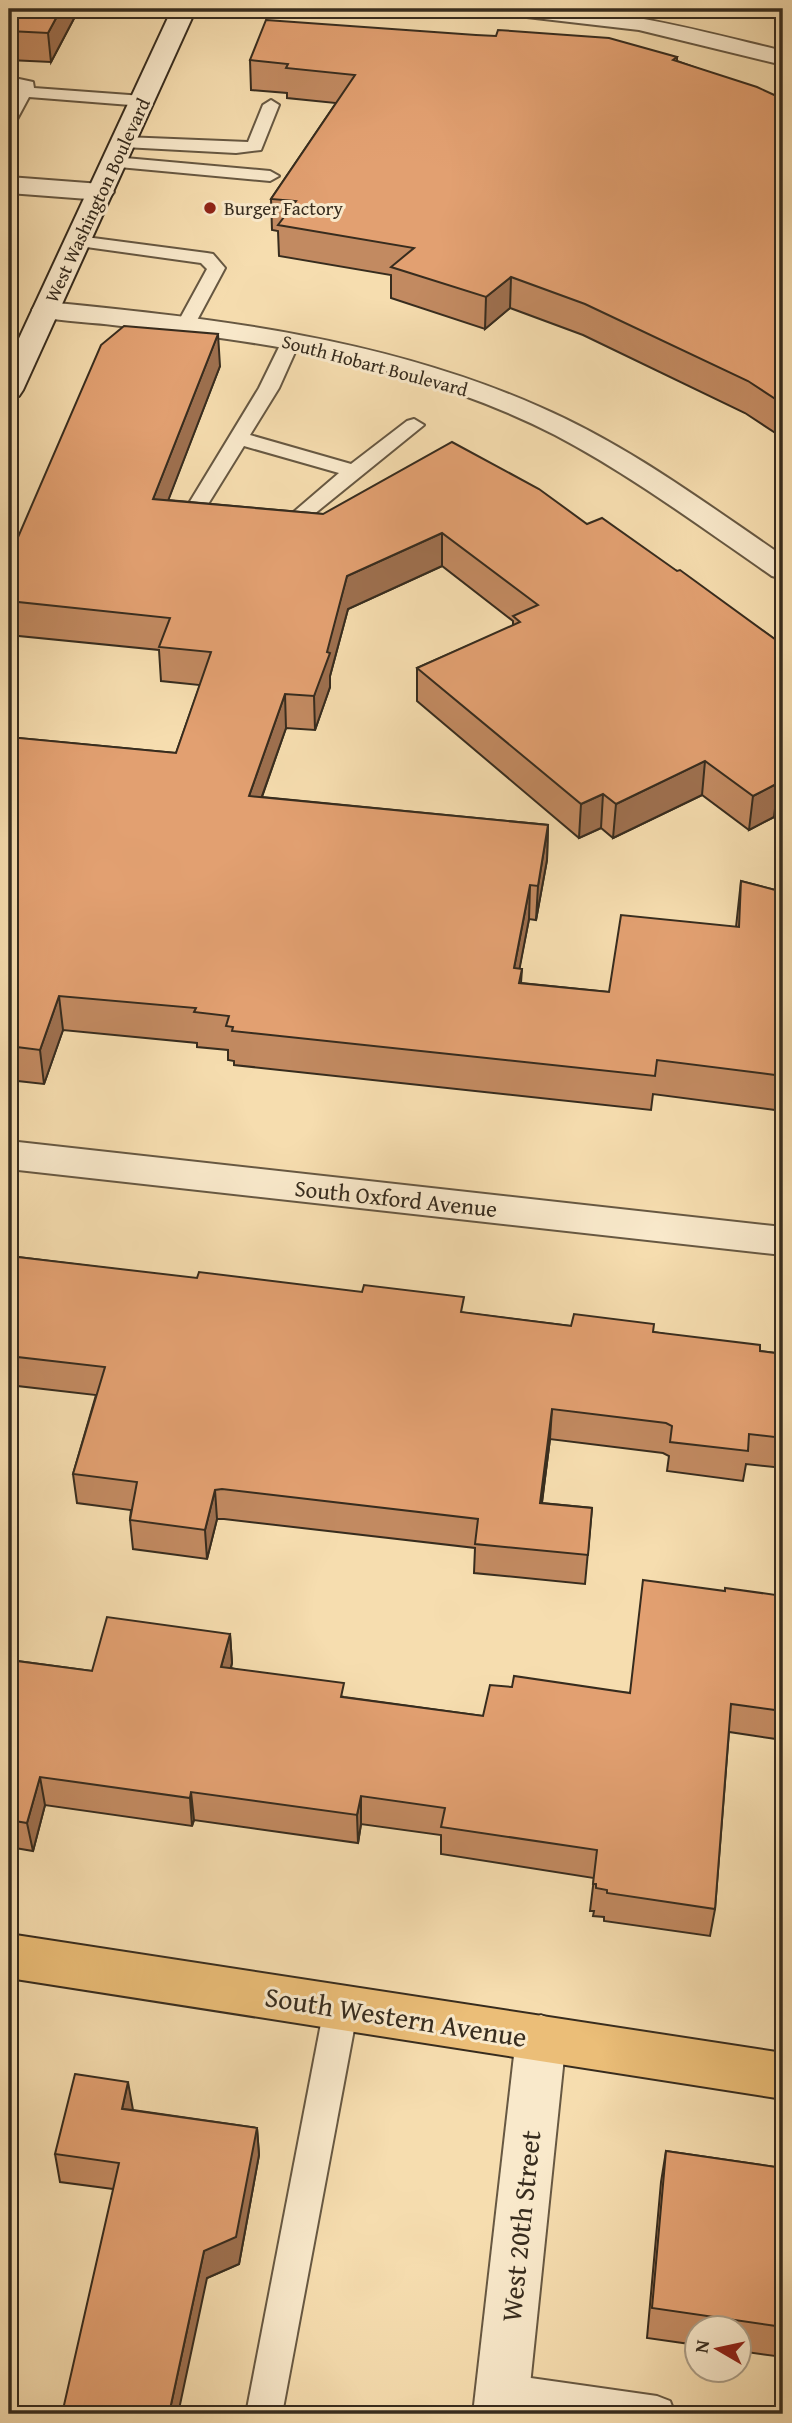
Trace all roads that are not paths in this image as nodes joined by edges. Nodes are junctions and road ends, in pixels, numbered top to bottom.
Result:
1 (184, 9) edge
2 (518, 9) edge
3 (623, 15) edge
4 (783, 58) edge
5 (16, 88) edge
6 (143, 101) junction
7 (271, 105) dead end
8 (9, 119) edge
9 (119, 152) junction
10 (270, 176) dead end
11 (9, 185) edge
12 (101, 192) junction
13 (78, 241) junction
14 (46, 310) junction
15 (186, 324) junction
16 (291, 341) junction
17 (9, 390) edge
18 (414, 425) dead end
19 (238, 439) junction
20 (354, 471) junction
21 (190, 518) edge
22 (285, 528) edge
23 (783, 570) edge
24 (9, 1155) edge
25 (783, 1241) edge
26 (9, 1956) edge
27 (341, 2008) junction
28 (541, 2038) junction
29 (783, 2076) edge
30 (501, 2403) edge
31 (264, 2414) edge
32 (657, 2414) edge

1 - 6 street, West Washington Boulevard
2 - 3 street
3 - 4 street
5 - 6 lane
5 - 8 lane
6 - 9 street, West Washington Boulevard
7 - 9 lane
9 - 10 lane
9 - 12 street, West Washington Boulevard
11 - 12 street
12 - 13 street, West Washington Boulevard
13 - 14 street, West Washington Boulevard
13 - 15 lane
14 - 15 street, South Hobart Boulevard
14 - 17 street, West Washington Boulevard
15 - 16 street, South Hobart Boulevard
16 - 19 lane
16 - 23 street, South Hobart Boulevard
18 - 20 lane
19 - 20 lane
19 - 21 lane
20 - 22 lane
24 - 25 street, South Oxford Avenue
26 - 27 main road, South Western Avenue
27 - 28 main road, South Western Avenue
27 - 31 lane
28 - 29 main road, South Western Avenue
28 - 30 street, West 20th Street
30 - 32 lane

